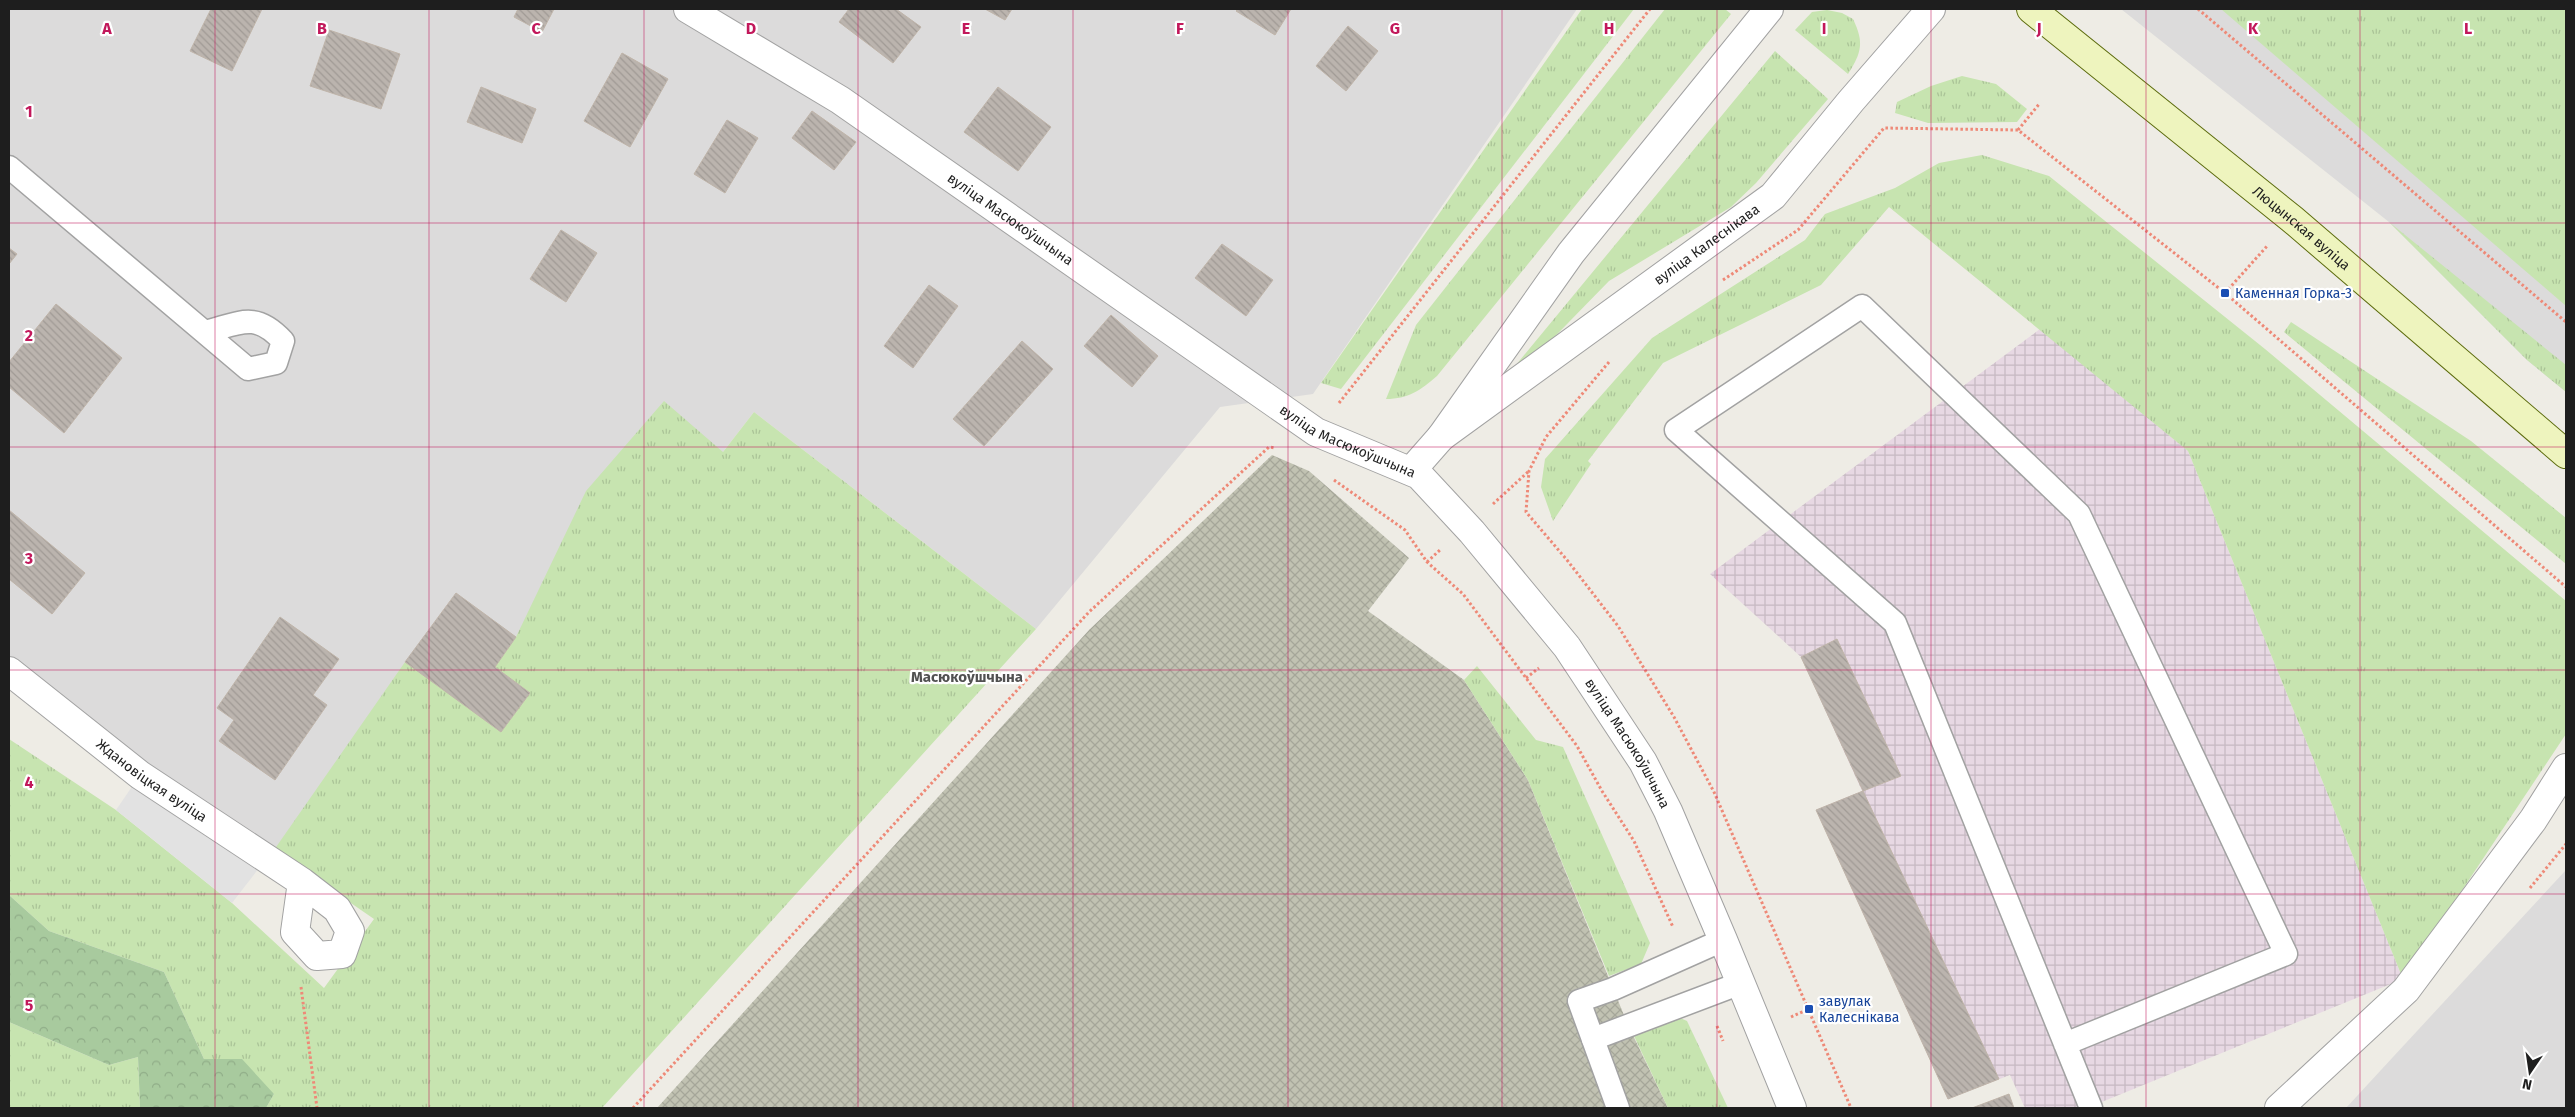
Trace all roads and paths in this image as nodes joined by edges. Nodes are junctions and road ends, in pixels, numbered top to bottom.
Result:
1 (688, 9) edge
2 (1650, 9) edge
3 (1769, 9) edge
4 (1931, 9) edge
5 (2031, 9) edge
6 (2198, 9) edge
7 (2040, 103) dead end
8 (9, 166) edge
9 (2292, 219) junction
10 (2225, 293) junction
11 (2566, 322) edge
12 (205, 332) dead end
13 (1316, 432) junction
14 (1441, 437) junction
15 (2566, 454) edge
16 (1412, 470) junction
17 (1333, 479) dead end
18 (2566, 586) edge
19 (9, 670) edge
20 (1577, 746) dead end
21 (2566, 768) edge
22 (302, 882) junction
23 (1770, 919) dead end
24 (295, 932) junction
25 (1723, 940) junction
26 (1741, 983) junction
27 (1592, 1039) junction
28 (2065, 1044) junction
29 (317, 1108) edge
30 (633, 1108) edge
31 (1618, 1108) edge
32 (1792, 1108) edge
33 (1850, 1108) edge
34 (2091, 1108) edge
35 (2279, 1108) edge

1 - 13 street, вуліца Масюкоўшчына
2 - 13 path
3 - 14 street, вуліца Калеснікава
4 - 14 street, вуліца Калеснікава
5 - 9 main road, Люцынская вуліца
6 - 11 path
7 - 10 path
8 - 12 lane
9 - 10 path
9 - 15 main road, Люцынская вуліца
10 - 18 path
13 - 16 street, вуліца Масюкоўшчына
13 - 30 path
14 - 16 street, вуліца Калеснікава
16 - 25 street, вуліца Масюкоўшчына
17 - 20 path
19 - 22 street, Ждановіцкая вуліца
21 - 35 street
22 - 24 street
22 - 24 street, Ждановіцкая вуліца
23 - 33 path
24 - 29 path
25 - 26 street, вуліца Масюкоўшчына
25 - 27 lane
26 - 27 lane
26 - 32 street, вуліца Масюкоўшчына
27 - 31 lane
28 - 28 lane
28 - 34 lane

